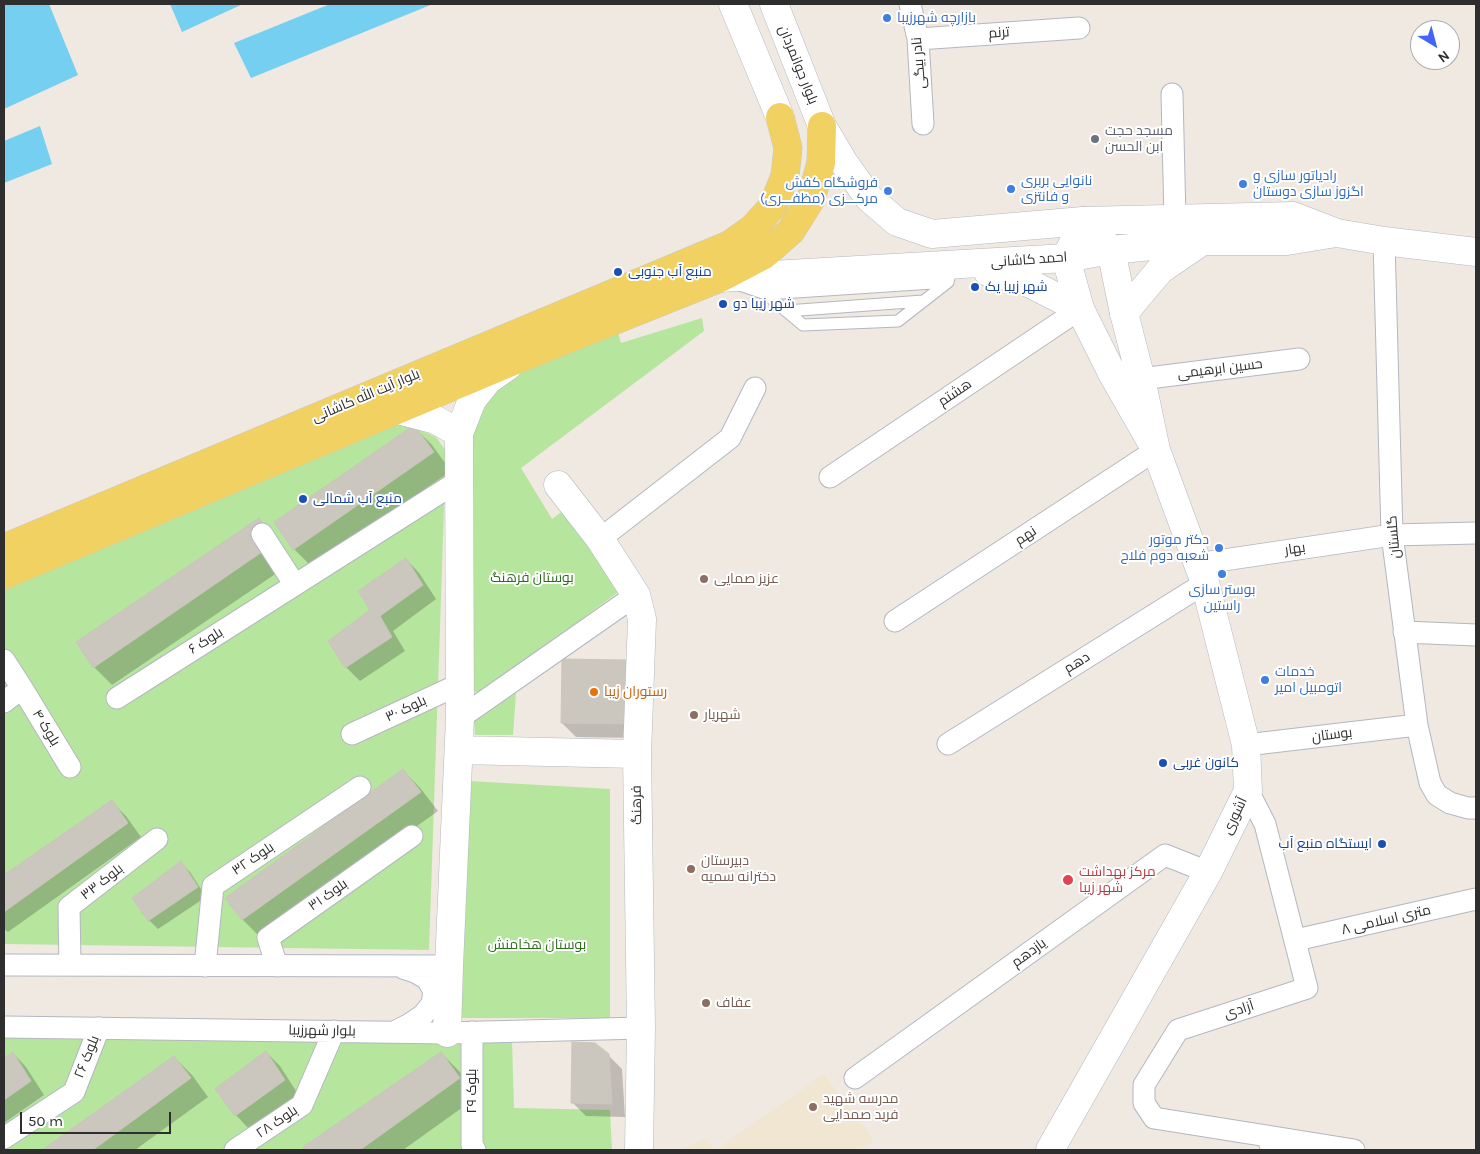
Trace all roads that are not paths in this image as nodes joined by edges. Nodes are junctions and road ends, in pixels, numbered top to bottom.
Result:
1 (733, 4) edge
2 (774, 4) edge
3 (910, 4) edge
4 (1079, 28) dead end
5 (918, 39) junction
6 (1172, 94) dead end
7 (780, 117) joint
8 (923, 124) dead end
9 (822, 126) junction
10 (1175, 219) junction
11 (1084, 221) junction
12 (1337, 233) junction
13 (1202, 241) junction
14 (1384, 241) junction
15 (1111, 250) junction
16 (1476, 252) edge
17 (1066, 258) junction
18 (950, 274) junction
19 (720, 278) junction
20 (766, 294) junction
21 (923, 302) junction
22 (1080, 309) junction
23 (786, 311) junction
24 (1124, 313) junction
25 (518, 359) junction
26 (1299, 359) dead end
27 (1141, 379) junction
28 (754, 388) dead end
29 (398, 410) junction
30 (459, 433) junction
31 (1156, 450) junction
32 (830, 477) dead end
33 (460, 480) junction
34 (558, 485) dead end
35 (1476, 533) edge
36 (262, 534) dead end
37 (1392, 535) junction
38 (600, 539) junction
39 (4, 548) edge
40 (1201, 573) junction
41 (4, 575) edge
42 (295, 585) junction
43 (636, 595) junction
44 (895, 622) dead end
45 (1404, 632) junction
46 (1476, 635) edge
47 (4, 660) edge
48 (460, 684) junction
49 (22, 688) junction
50 (117, 698) dead end
51 (4, 702) edge
52 (460, 718) junction
53 (1417, 724) junction
54 (352, 734) dead end
55 (948, 744) dead end
56 (1246, 745) junction
57 (459, 750) junction
58 (637, 754) junction
59 (70, 767) dead end
60 (360, 787) dead end
61 (1248, 791) junction
62 (1472, 808) edge
63 (412, 836) dead end
64 (157, 840) dead end
65 (1208, 872) junction
66 (1476, 899) edge
67 (1296, 940) junction
68 (4, 965) edge
69 (70, 965) junction
70 (205, 966) junction
71 (277, 966) junction
72 (396, 966) junction
73 (448, 966) junction
74 (4, 1027) edge
75 (99, 1028) junction
76 (641, 1028) junction
77 (334, 1031) junction
78 (393, 1032) junction
79 (460, 1032) junction
80 (855, 1078) dead end
81 (4, 1138) edge
82 (1270, 1143) edge
83 (235, 1150) edge
84 (475, 1150) edge
85 (639, 1150) edge
86 (1050, 1150) edge
87 (1354, 1150) edge

1 - 7 street
2 - 9 street, بلوار جوانمردان
3 - 5 street, نادر بیگی
4 - 5 street, ترنم
5 - 8 street, نادر بیگی
6 - 10 street
7 - 39 main road, بلوار آیت الله کاشانی
9 - 11 street, احمد کاشانی
9 - 19 main road, بلوار آیت الله کاشانی
10 - 11 street, احمد کاشانی
10 - 12 street, احمد کاشانی
11 - 15 street
11 - 17 street
12 - 13 street, احمد کاشانی
12 - 14 street, احمد کاشانی
13 - 15 street, احمد کاشانی
13 - 24 street
14 - 16 street, احمد کاشانی
14 - 37 street, گلستان
15 - 17 street, احمد کاشانی
15 - 24 street
17 - 18 street, احمد کاشانی
17 - 22 street
18 - 19 street, احمد کاشانی
18 - 20 lane
18 - 21 lane
18 - 22 street
19 - 20 lane
19 - 25 main road, بلوار آیت الله کاشانی
20 - 23 lane
21 - 23 lane
21 - 23 lane
22 - 31 street
22 - 32 street, هشتم
24 - 27 street
25 - 29 main road, بلوار آیت الله کاشانی
25 - 30 street
26 - 27 street, حسین ابرهیمی
27 - 31 street
28 - 38 street
29 - 30 street
29 - 41 main road, بلوار آیت الله کاشانی
30 - 33 street
31 - 40 street, آشوری
31 - 44 street, نهم
33 - 42 street, بلوک ۶
33 - 48 street
34 - 38 street, فرهنگ
35 - 37 street, بهار
36 - 42 street
37 - 40 street, بهار
37 - 45 street, گلستان
38 - 43 street, فرهنگ
40 - 55 street, دهم
40 - 56 street, آشوری
42 - 50 street, بلوک ۶
43 - 52 street
43 - 58 street, فرهنگ
45 - 46 street
45 - 53 street, گلستان
47 - 49 street, بلوک ۴
48 - 52 street
48 - 54 street, بلوک ۳۰
49 - 51 street
49 - 59 street, بلوک ۴
52 - 57 street
53 - 56 street, بوستان
53 - 62 street, گلستان
56 - 61 street, آشوری
57 - 58 street
57 - 73 street
58 - 76 street, فرهنگ
60 - 70 street, بلوک ۳۲
61 - 65 street, آشوری
61 - 67 street, آزادی
63 - 71 street, بلوک ۳۱
64 - 69 street, بلوک ۳۳
65 - 80 street, یازدهم
65 - 86 street, آشوری
66 - 67 street, ۸ متری اسلامی
67 - 82 street, آزادی
68 - 69 street
69 - 70 street
70 - 71 street
71 - 72 street
72 - 73 street
72 - 78 street
73 - 79 street
74 - 75 street, بلوار شهرزیبا
75 - 77 street, بلوار شهرزیبا
75 - 81 street, بلوک ۲۶
76 - 79 street, بلوار شهرزیبا
76 - 85 street, فرهنگ
77 - 78 street, بلوار شهرزیبا
77 - 83 street, بلوک ۲۸
78 - 79 street, بلوار شهرزیبا
79 - 84 street, بلوک ۲۹
82 - 87 street, آزادی

